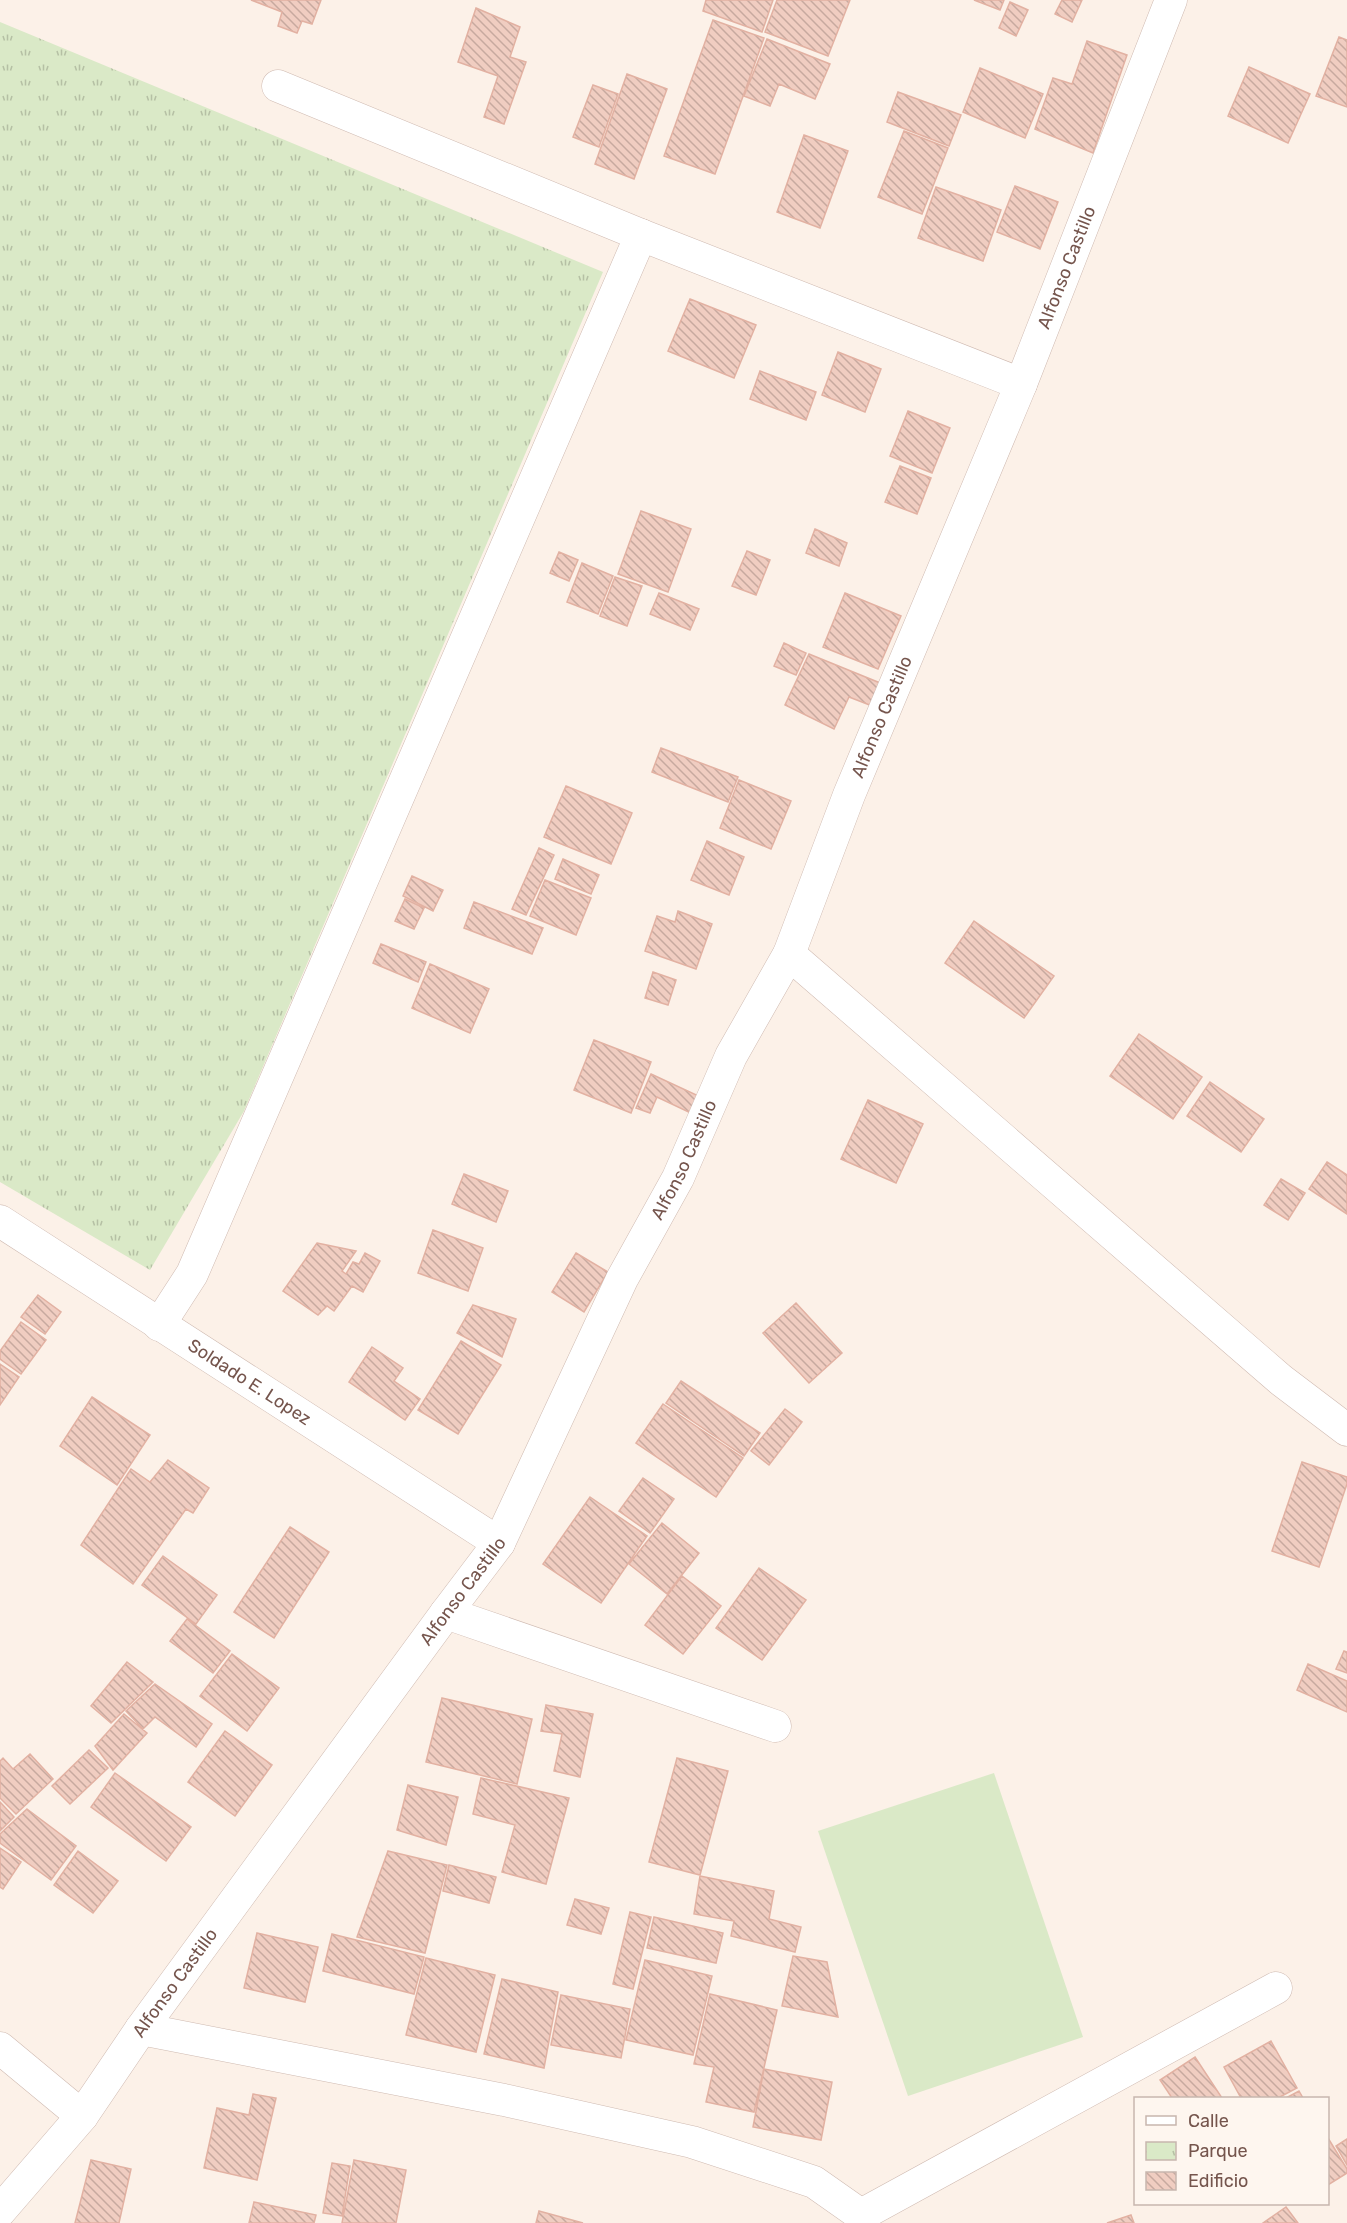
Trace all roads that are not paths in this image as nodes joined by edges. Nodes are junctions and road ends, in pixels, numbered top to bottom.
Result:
1 (1171, 0) edge
2 (278, 86) dead end
3 (640, 235) junction
4 (1021, 384) junction
5 (789, 954) junction
6 (0, 1221) edge
7 (159, 1325) junction
8 (1347, 1430) edge
9 (499, 1543) junction
10 (446, 1613) junction
11 (774, 1726) dead end
12 (1276, 1988) dead end
13 (141, 2029) junction
14 (0, 2048) edge
15 (82, 2116) junction
16 (0, 2211) edge
17 (861, 2219) edge

1 - 4 street, Alfonso Castillo
2 - 3 street
3 - 4 street
3 - 7 street
4 - 5 street, Alfonso Castillo
5 - 8 street
5 - 9 street, Alfonso Castillo
6 - 7 street, Soldado E. Lopez
7 - 9 street, Soldado E. Lopez
9 - 10 street, Alfonso Castillo
10 - 11 street
10 - 13 street, Alfonso Castillo
12 - 17 street
13 - 15 street, Alfonso Castillo
13 - 17 street
14 - 15 street
15 - 16 street, Alfonso Castillo

